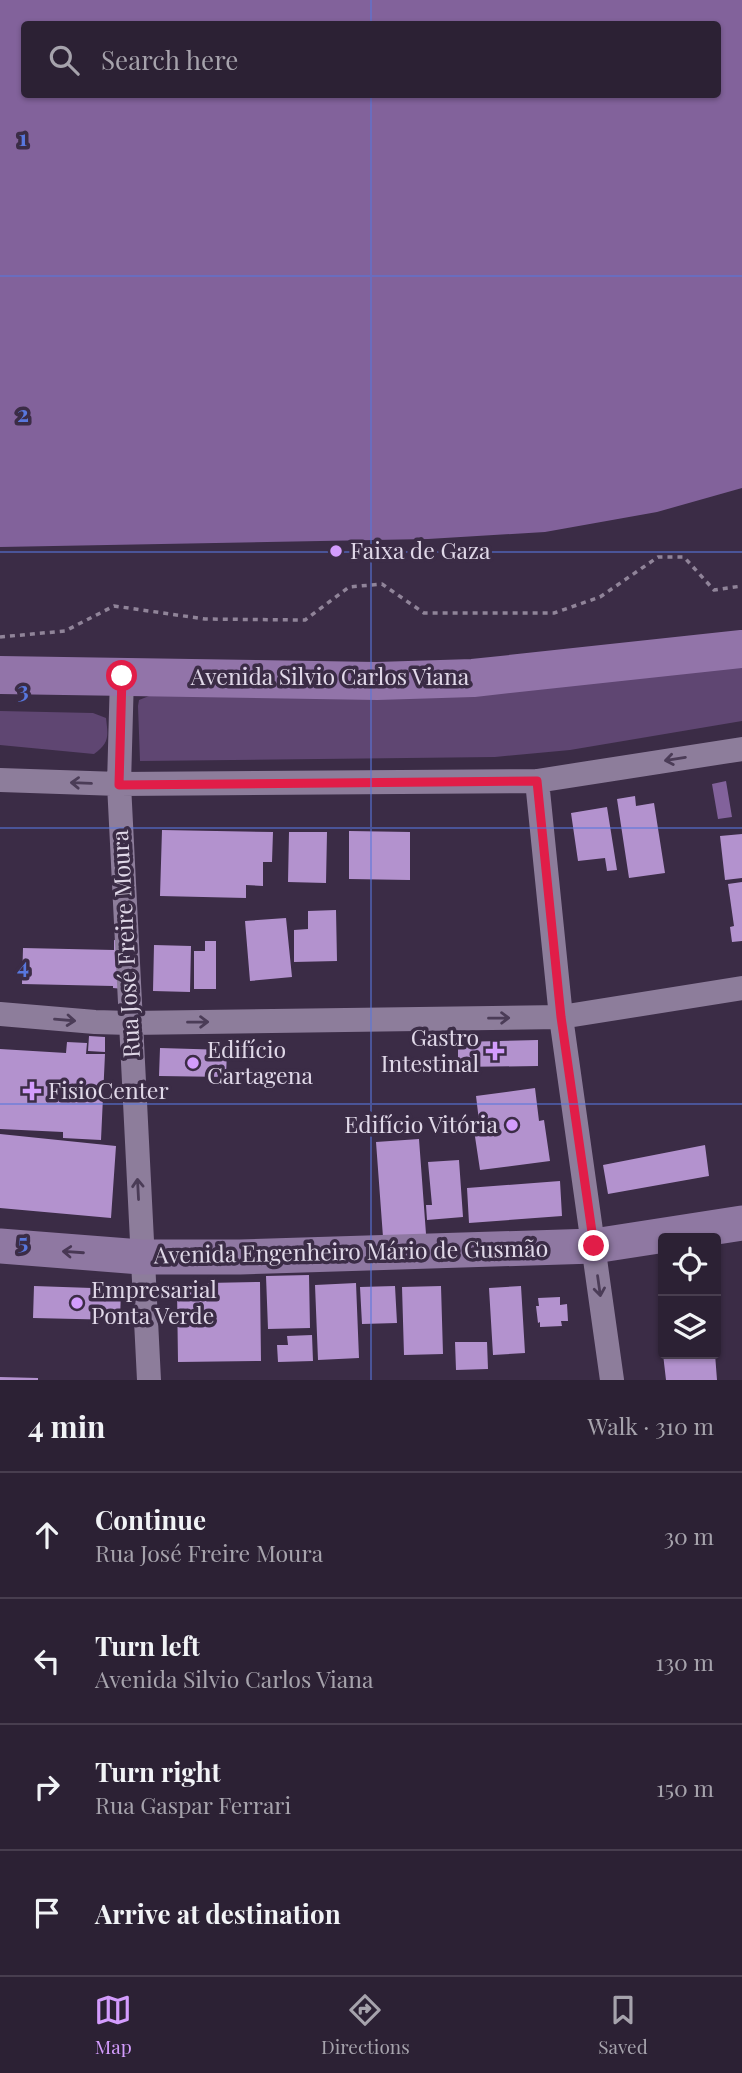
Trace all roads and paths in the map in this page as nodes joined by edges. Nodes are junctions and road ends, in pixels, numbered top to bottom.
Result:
1 (742, 586) edge
2 (0, 637) edge
3 (742, 649) edge
4 (0, 675) edge
5 (122, 676) junction
6 (742, 749) edge
7 (0, 780) edge
8 (537, 781) junction
9 (119, 785) junction
10 (742, 988) edge
11 (0, 1014) edge
12 (561, 1017) junction
13 (130, 1023) junction
14 (742, 1223) edge
15 (594, 1246) junction
16 (0, 1247) edge
17 (141, 1257) junction
18 (149, 1380) edge
19 (612, 1380) edge

1 - 2 path
3 - 5 main road, Avenida Silvio Carlos Viana
4 - 5 main road, Avenida Silvio Carlos Viana
5 - 9 street, Rua José Freire Moura
6 -> 8 street
9 -> 7 street
8 - 9 street
8 - 12 street
9 - 13 street, Rua José Freire Moura
10 - 12 street
11 -> 13 street
13 -> 12 street
12 - 15 street
17 -> 13 street, Rua José Freire Moura
14 - 15 street, Avenida Engenheiro Mário de Gusmão
15 - 17 street, Avenida Engenheiro Mário de Gusmão
15 -> 19 street
17 -> 16 street, Avenida Engenheiro Mário de Gusmão
17 - 18 street, Rua José Freire Moura

